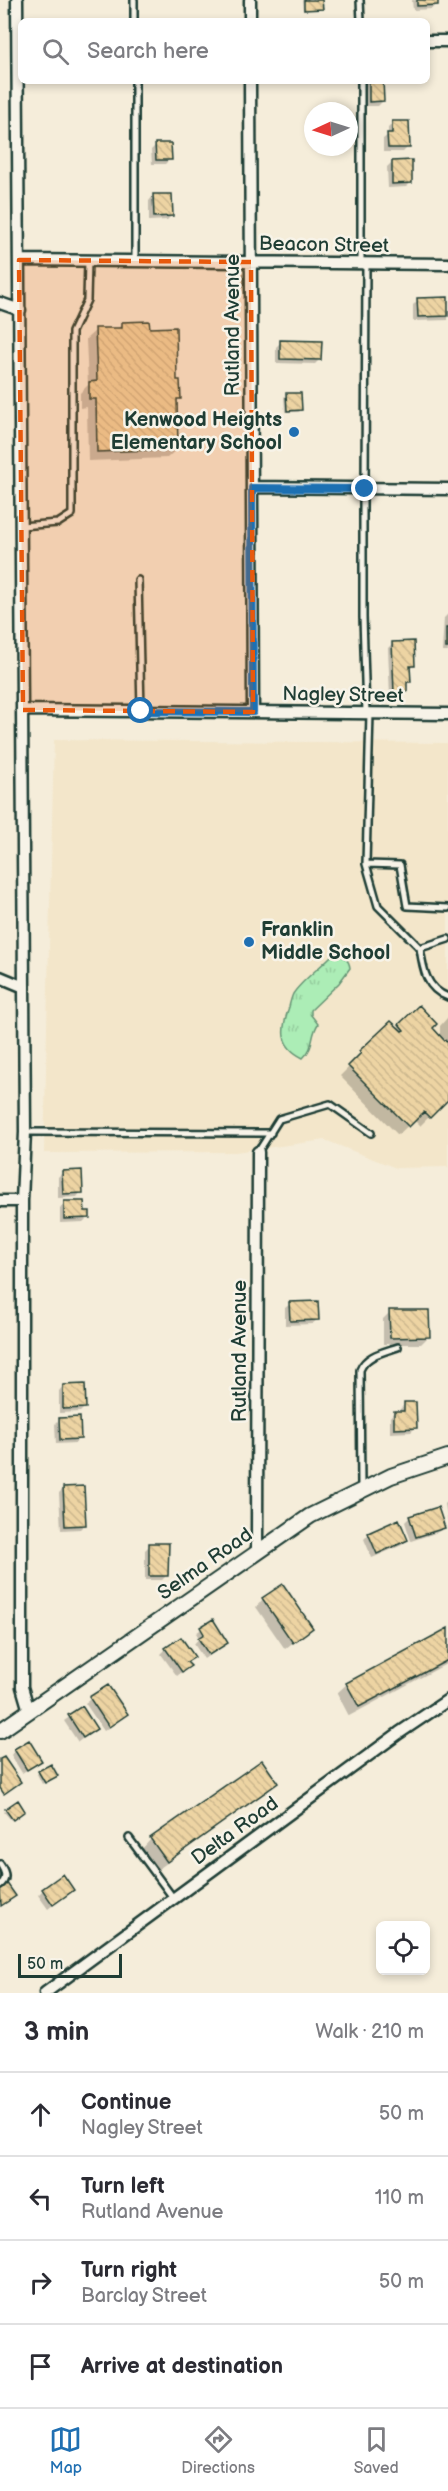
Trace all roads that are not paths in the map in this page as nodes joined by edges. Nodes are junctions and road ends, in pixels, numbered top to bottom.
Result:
1 (18, 0) edge
2 (134, 0) edge
3 (250, 0) edge
4 (360, 0) edge
5 (18, 18) edge
6 (134, 18) edge
7 (250, 18) edge
8 (361, 18) edge
9 (430, 41) edge
10 (448, 41) edge
11 (18, 84) edge
12 (135, 84) edge
13 (250, 84) edge
14 (361, 84) edge
15 (19, 260) junction
16 (88, 261) junction
17 (135, 261) junction
18 (251, 262) junction
19 (363, 264) junction
20 (448, 264) edge
21 (0, 303) edge
22 (20, 310) junction
23 (252, 488) junction
24 (364, 489) junction
25 (448, 489) edge
26 (21, 526) junction
27 (138, 580) dead end
28 (22, 710) junction
29 (141, 711) junction
30 (253, 712) junction
31 (368, 713) junction
32 (448, 714) edge
33 (366, 864) junction
34 (448, 908) edge
35 (448, 939) edge
36 (420, 948) junction
37 (0, 977) edge
38 (24, 987) junction
39 (448, 997) edge
40 (25, 1132) junction
41 (271, 1133) junction
42 (371, 1133) dead end
43 (258, 1152) joint
44 (0, 1201) edge
45 (22, 1201) junction
46 (398, 1347) dead end
47 (448, 1457) edge
48 (361, 1490) junction
49 (257, 1551) junction
50 (448, 1700) edge
51 (29, 1711) junction
52 (0, 1731) edge
53 (129, 1838) dead end
54 (0, 1864) edge
55 (0, 1885) edge
56 (174, 1899) junction
57 (45, 1993) edge

1 - 5 street
2 - 6 lane
3 - 7 street
4 - 8 lane
9 - 10 street
11 - 15 street
12 - 17 lane
13 - 18 street, Rutland Avenue
14 - 19 lane
15 - 16 street, Beacon Street
15 - 22 street
16 - 17 street, Beacon Street
16 - 26 lane
17 - 18 street, Beacon Street
18 - 19 street, Beacon Street
18 - 23 street, Rutland Avenue
19 - 20 street, Beacon Street
19 - 24 lane
21 - 22 street
22 - 26 street
23 - 24 street
23 - 30 street, Rutland Avenue
24 - 25 street
24 - 31 lane
26 - 28 street
27 - 29 lane
28 - 29 street, Nagley Street
28 - 38 street
29 - 30 street, Nagley Street
30 - 31 street, Nagley Street
31 - 32 street, Nagley Street
31 - 33 lane
33 - 34 lane
33 - 36 lane
35 - 36 lane
36 - 39 lane
37 - 38 street
38 - 40 street
40 - 41 lane
40 - 45 street
41 - 42 lane
41 - 43 lane
43 - 49 street, Rutland Avenue
44 - 45 street
45 - 51 street
46 - 48 lane
47 - 48 street, Selma Road
48 - 49 street, Selma Road
49 - 51 street, Selma Road
50 - 56 street, Delta Road
51 - 52 street, Selma Road
53 - 56 lane
54 - 55 lane
56 - 57 street, Delta Road

